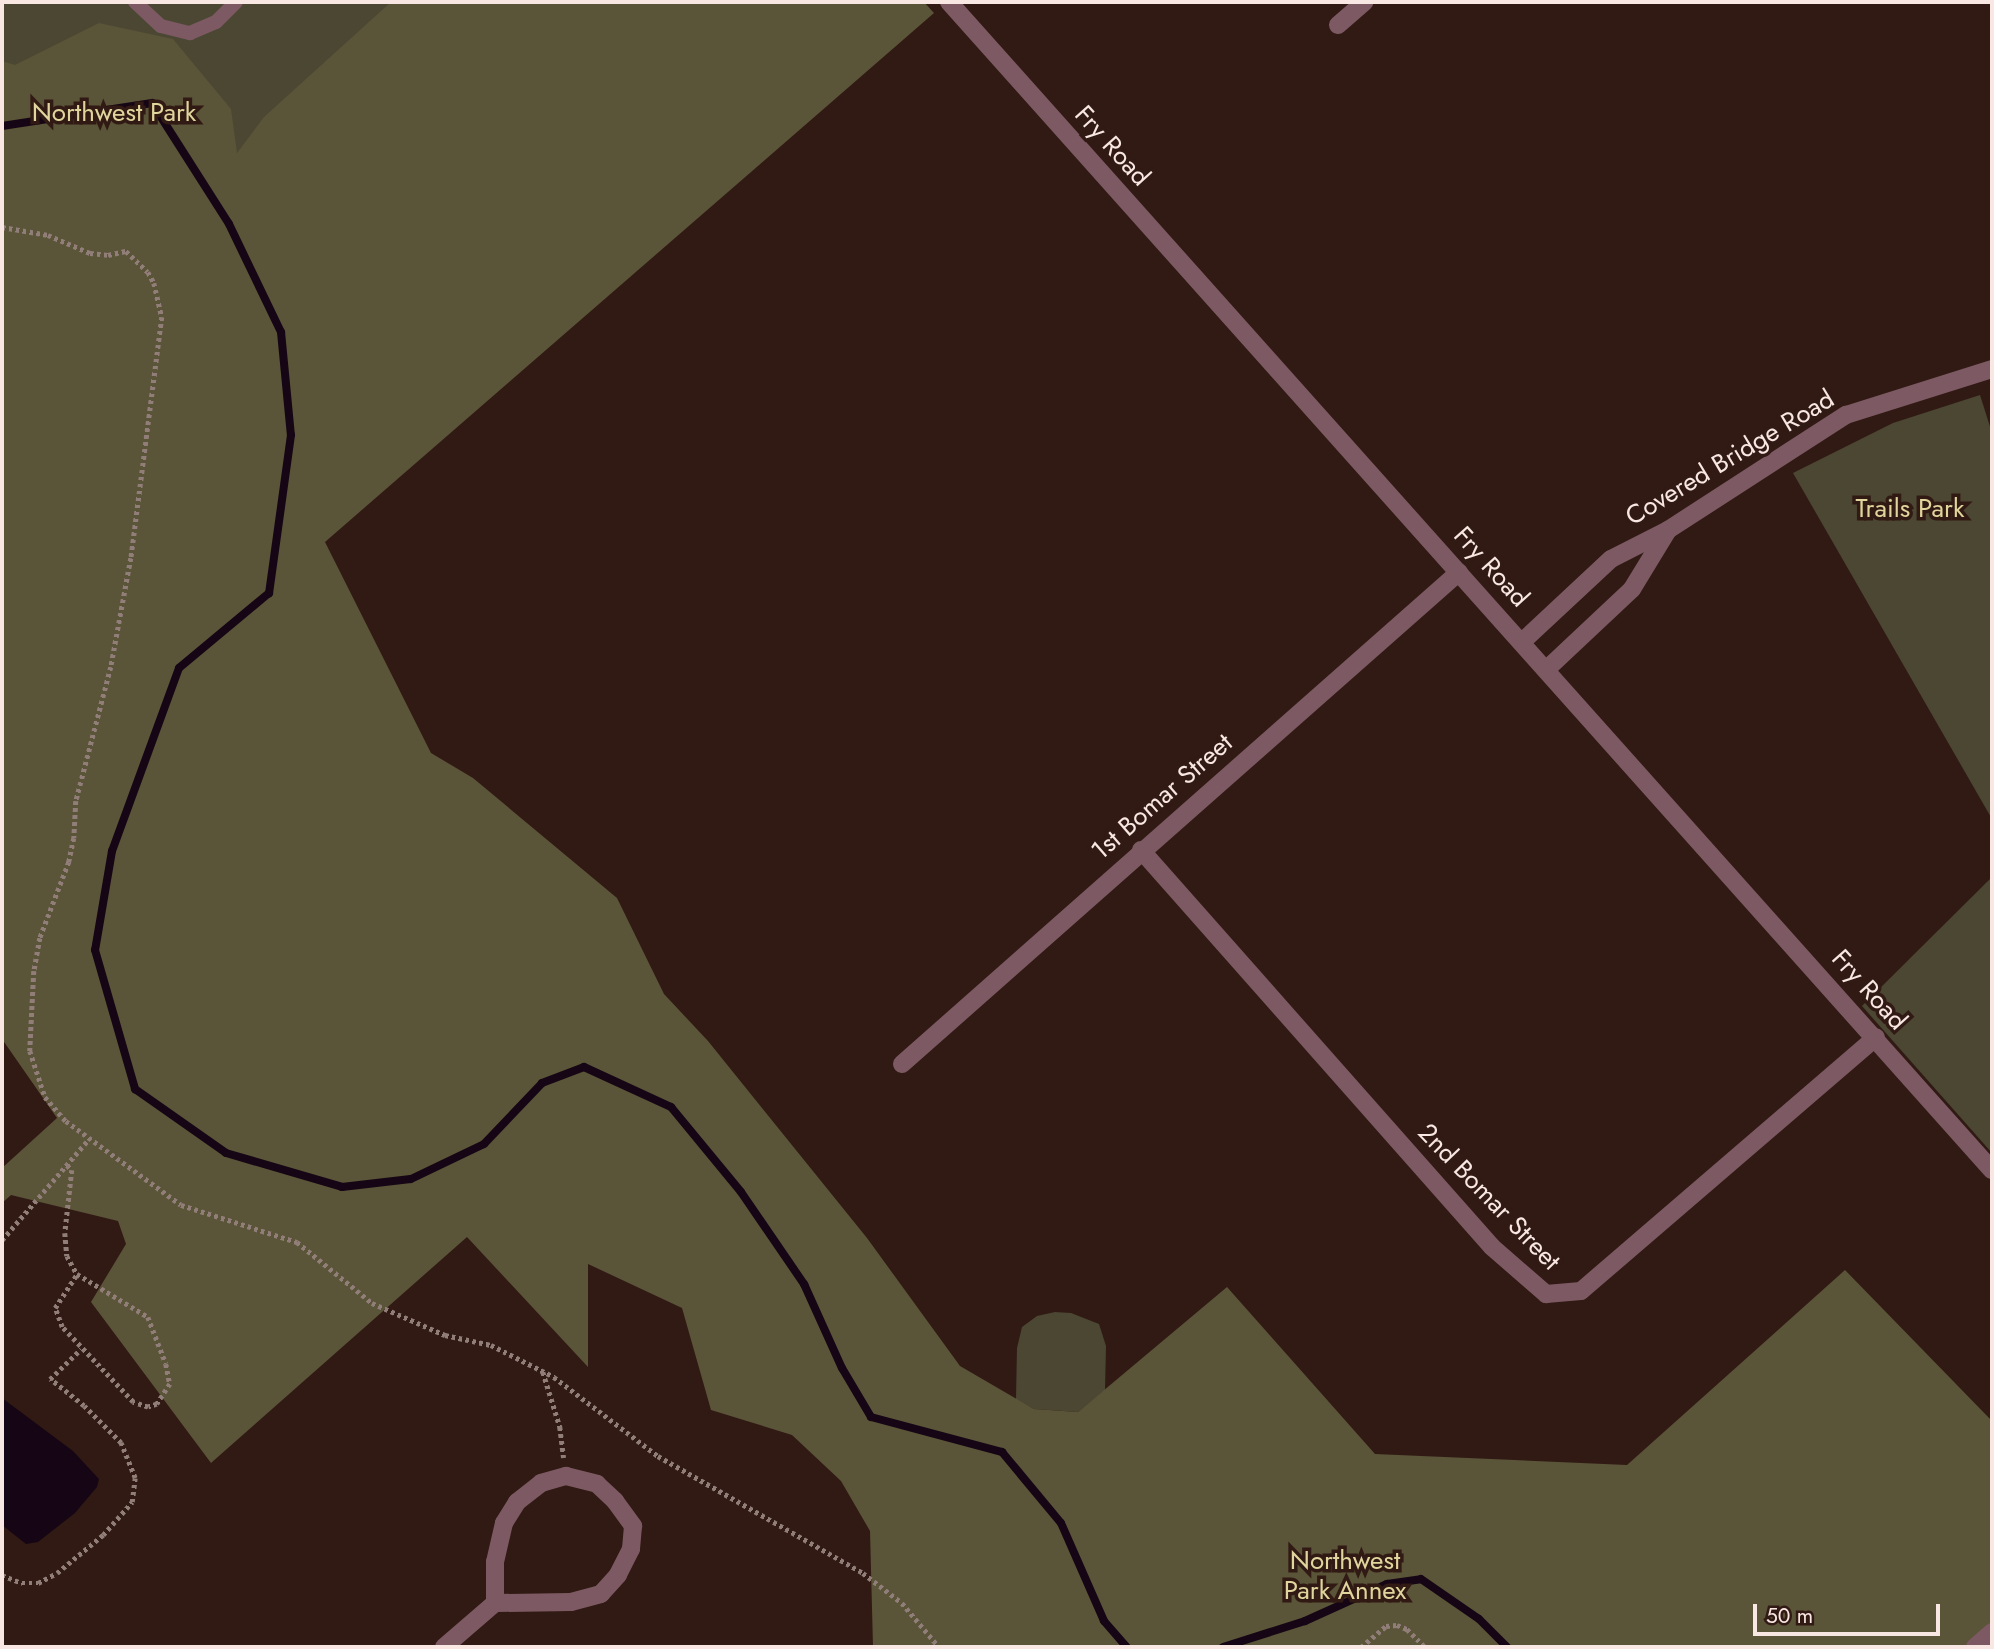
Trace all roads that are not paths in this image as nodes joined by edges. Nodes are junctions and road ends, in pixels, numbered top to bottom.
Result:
1 (135, 2) edge
2 (236, 2) edge
3 (949, 2) edge
4 (1364, 2) edge
5 (1338, 24) dead end
6 (1992, 369) edge
7 (1668, 530) junction
8 (1459, 572) junction
9 (1523, 641) junction
10 (1548, 668) junction
11 (1141, 850) junction
12 (1876, 1037) junction
13 (902, 1064) dead end
14 (1992, 1170) edge
15 (495, 1603) junction
16 (1992, 1632) edge
17 (444, 1647) edge
18 (1975, 1647) edge

1 - 2 lane
3 - 8 street, Fry Road
4 - 5 street
6 - 7 street, Covered Bridge Road
7 - 9 street, Covered Bridge Road
7 - 10 street, Covered Bridge Road
8 - 9 street, Fry Road
8 - 11 street, 1st Bomar Street
9 - 10 street, Fry Road
10 - 12 street, Fry Road
11 - 12 street, 2nd Bomar Street
11 - 13 street, 1st Bomar Street
12 - 14 street, Fry Road
15 - 15 street
15 - 17 street
16 - 18 street

